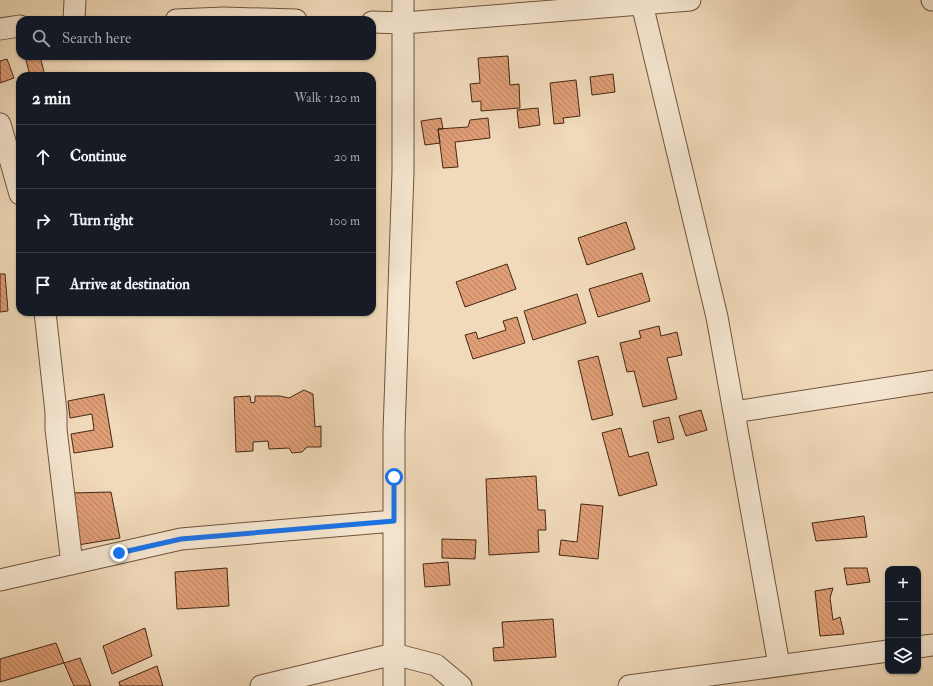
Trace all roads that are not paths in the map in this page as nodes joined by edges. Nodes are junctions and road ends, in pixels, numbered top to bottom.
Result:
1 (75, 0) edge
2 (403, 0) edge
3 (690, 0) edge
4 (642, 4) junction
5 (74, 16) edge
6 (376, 22) edge
7 (404, 23) junction
8 (16, 27) edge
9 (0, 29) edge
10 (0, 124) edge
11 (16, 180) edge
12 (45, 316) edge
13 (933, 381) edge
14 (734, 412) junction
15 (394, 521) junction
16 (72, 564) junction
17 (0, 580) edge
18 (933, 646) edge
19 (921, 647) edge
20 (885, 651) edge
21 (394, 654) junction
22 (780, 664) junction
23 (261, 686) edge
24 (394, 686) edge
25 (461, 686) edge
26 (630, 686) edge

1 - 5 street
2 - 7 street
3 - 4 street
4 - 7 street
4 - 14 street
6 - 7 street
7 - 15 street
8 - 9 street
10 - 11 street
12 - 16 street
13 - 14 street
14 - 22 street
15 - 16 street
15 - 21 street
16 - 17 street
18 - 19 street
20 - 22 street
21 - 23 street
21 - 24 street
21 - 25 street
22 - 26 street

